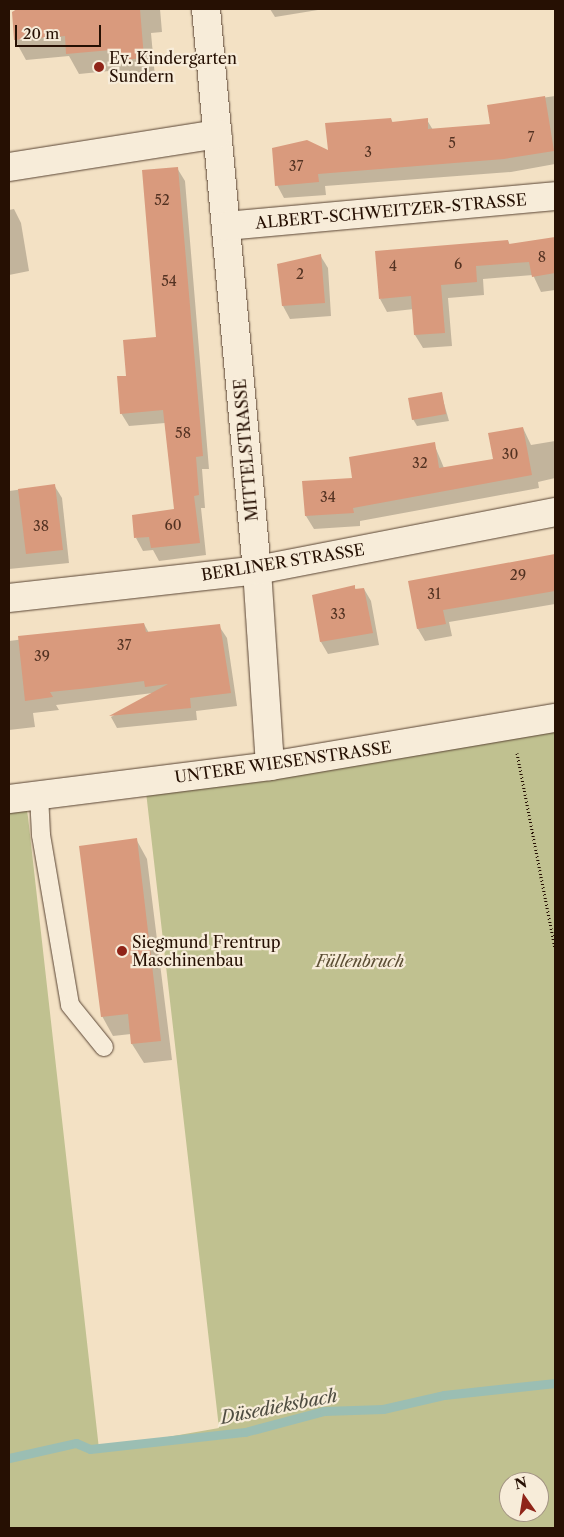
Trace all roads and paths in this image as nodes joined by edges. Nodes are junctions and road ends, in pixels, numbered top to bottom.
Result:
1 (206, 9) edge
2 (217, 134) junction
3 (9, 167) edge
4 (555, 196) edge
5 (226, 226) junction
6 (555, 512) edge
7 (257, 570) junction
8 (9, 598) edge
9 (555, 718) edge
10 (512, 726) junction
11 (270, 766) junction
12 (39, 795) junction
13 (9, 799) edge
14 (555, 949) edge
15 (104, 1046) dead end

1 - 2 street, MITTELSTRASSE
2 - 3 street
2 - 5 street, MITTELSTRASSE
4 - 5 street, ALBERT-SCHWEITZER-STRASSE
5 - 7 street, MITTELSTRASSE
6 - 7 street, BERLINER STRASSE
7 - 8 street, BERLINER STRASSE
7 - 11 street, MITTELSTRASSE
9 - 10 street, UNTERE WIESENSTRASSE
10 - 11 street, UNTERE WIESENSTRASSE
10 - 14 path
11 - 12 street, UNTERE WIESENSTRASSE
12 - 13 street, UNTERE WIESENSTRASSE
12 - 15 lane

